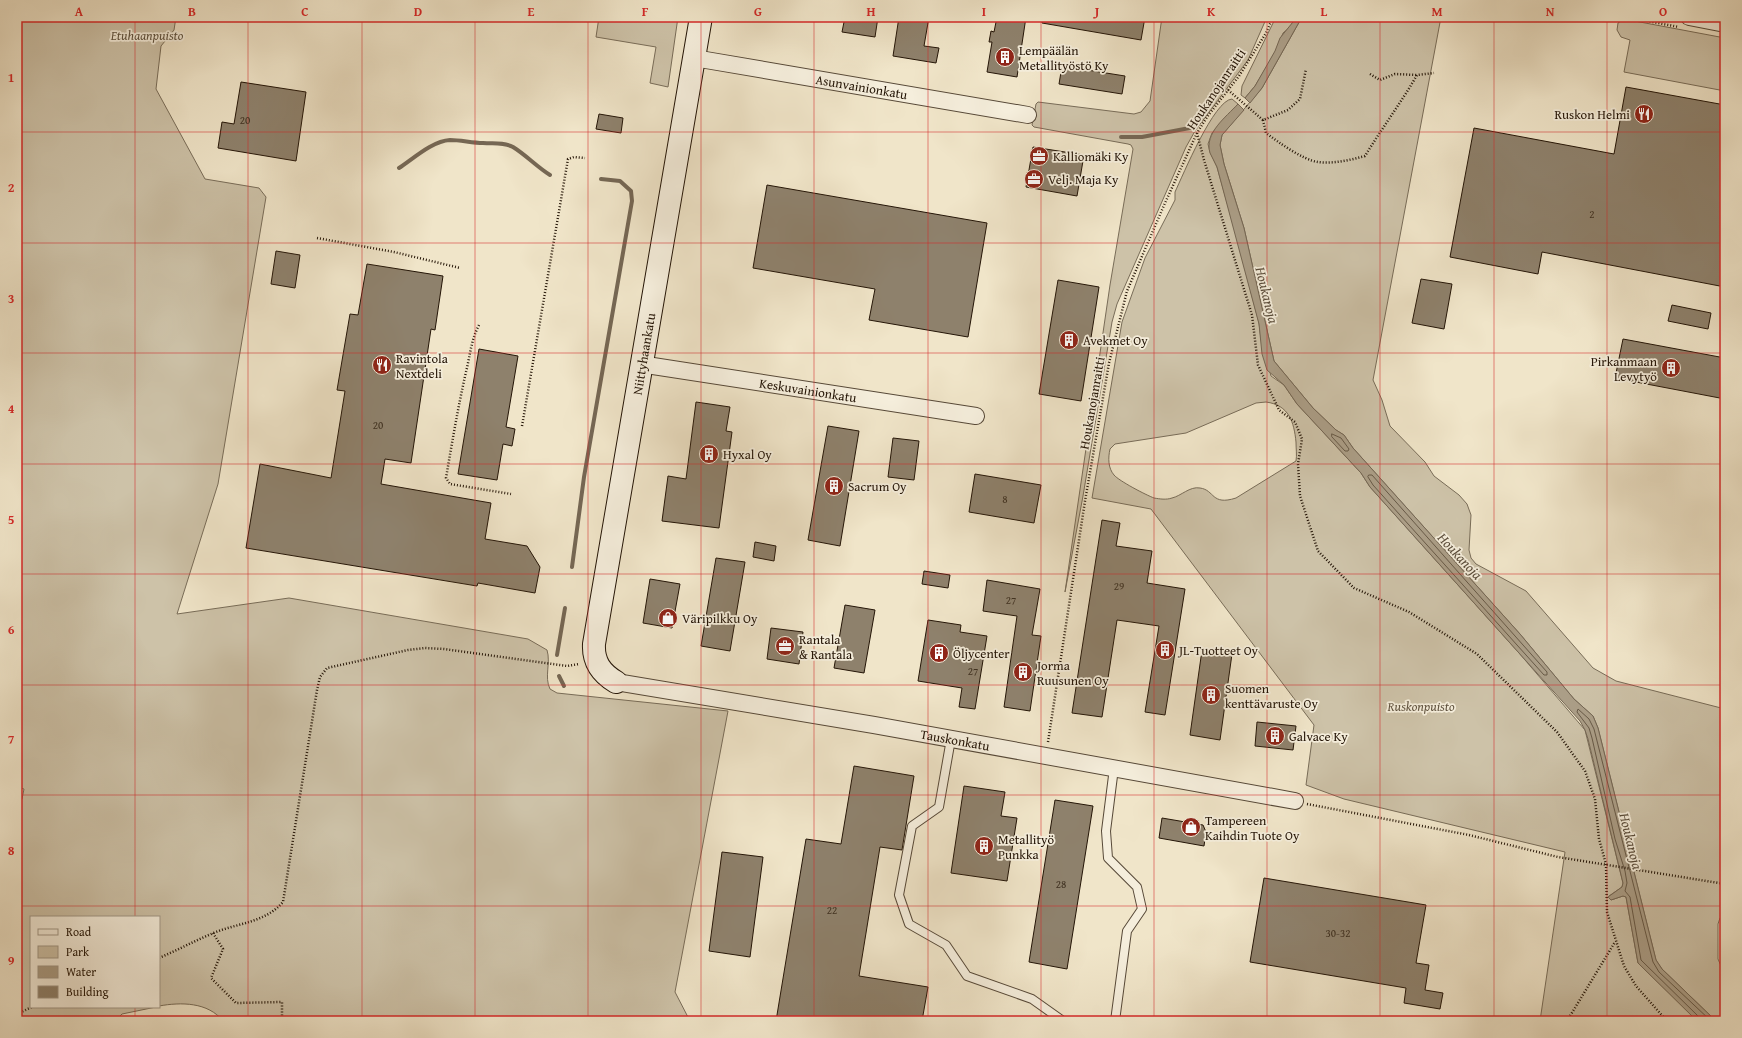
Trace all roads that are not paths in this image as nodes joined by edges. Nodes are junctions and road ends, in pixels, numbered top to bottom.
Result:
1 (701, 17) edge
2 (1685, 22) edge
3 (1725, 24) edge
4 (694, 58) junction
5 (1028, 115) dead end
6 (640, 364) junction
7 (976, 416) dead end
8 (616, 682) joint
9 (951, 739) junction
10 (1114, 768) junction
11 (1295, 801) road end
12 (1063, 1021) edge
13 (1115, 1021) edge

1 - 4 street, Niittyhaankatu
2 - 3 street
4 - 5 street, Asunvainionkatu
4 - 6 street, Niittyhaankatu
6 - 7 street, Keskuvainionkatu
6 - 8 street, Niittyhaankatu
8 - 9 street, Tauskonkatu
9 - 10 street, Tauskonkatu
9 - 12 lane
10 - 11 street, Tauskonkatu
10 - 13 lane

